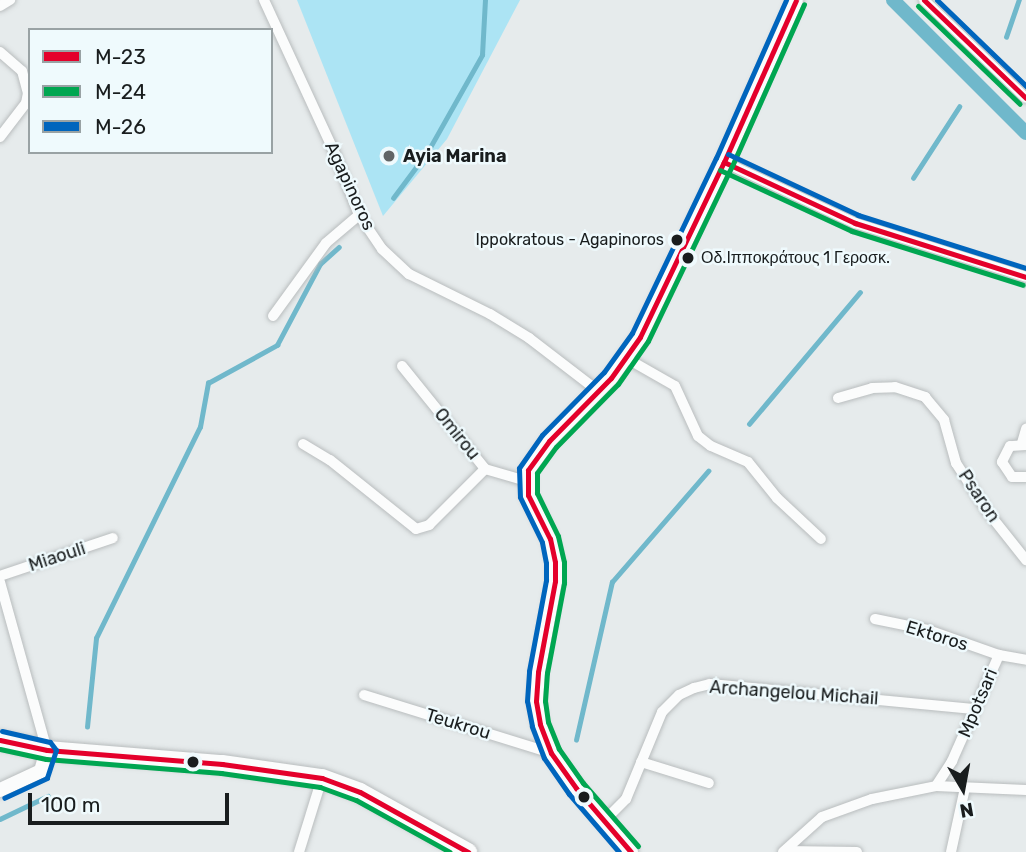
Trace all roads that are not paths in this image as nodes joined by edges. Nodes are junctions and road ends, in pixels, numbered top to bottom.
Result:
1 (10, 0) edge
2 (264, 0) edge
3 (796, 0) edge
4 (924, 0) edge
5 (0, 6) edge
6 (0, 52) edge
7 (1026, 98) edge
8 (0, 137) edge
9 (724, 162) junction
10 (359, 215) junction
11 (1026, 277) edge
12 (273, 316) dead end
13 (626, 358) junction
14 (402, 366) dead end
15 (598, 391) junction
16 (838, 398) dead end
17 (1026, 429) edge
18 (303, 444) dead end
19 (1024, 444) edge
20 (485, 469) junction
21 (1026, 477) edge
22 (526, 481) junction
23 (114, 538) dead end
24 (821, 539) dead end
25 (1026, 560) edge
26 (0, 576) edge
27 (0, 582) edge
28 (875, 620) dead end
29 (13, 631) junction
30 (0, 634) edge
31 (999, 655) junction
32 (1026, 660) edge
33 (364, 695) dead end
34 (974, 709) junction
35 (0, 740) edge
36 (47, 750) junction
37 (551, 753) junction
38 (642, 762) junction
39 (322, 778) junction
40 (709, 783) dead end
41 (936, 786) junction
42 (965, 789) junction
43 (0, 790) edge
44 (1026, 790) edge
45 (605, 820) junction
46 (630, 851) edge
47 (299, 852) edge
48 (468, 852) edge
49 (784, 852) edge
50 (857, 852) edge
51 (951, 852) edge

1 - 5 street
2 - 10 street, Agapinoros
3 - 9 street
4 - 7 street
6 - 8 street
9 - 11 street
9 - 13 street
10 - 12 street
10 - 15 street, Agapinoros
13 - 15 street
13 - 24 street
14 - 20 street, Omirou
15 - 22 street
16 - 25 street, Psaron
17 - 19 street
18 - 20 street
19 - 21 street
20 - 22 street, Omirou
22 - 37 street
23 - 26 street, Miaouli
27 - 29 street
28 - 31 street, Ektoros
29 - 30 street
29 - 36 street
31 - 32 street, Ektoros
31 - 34 street, Mpotsari
33 - 37 street, Teukrou
34 - 38 street, Archangelou Michail
34 - 41 street, Mpotsari
35 - 36 main road
36 - 39 main road
36 - 43 street
37 - 45 street
38 - 40 street
38 - 45 street, Archangelou Michail
39 - 47 street
39 - 48 main road
41 - 42 street
41 - 49 street
42 - 44 street
42 - 51 street
45 - 46 street
49 - 50 street

